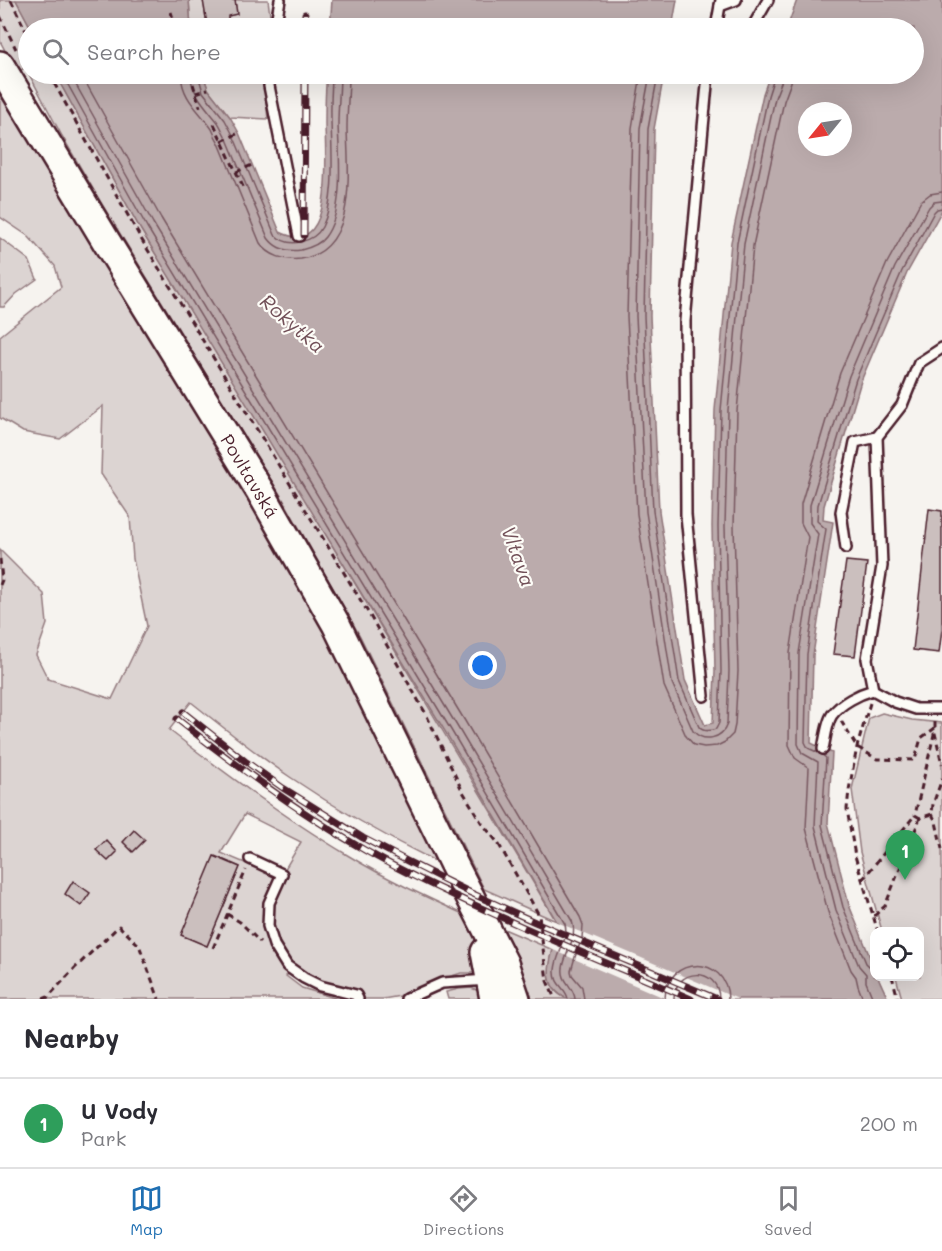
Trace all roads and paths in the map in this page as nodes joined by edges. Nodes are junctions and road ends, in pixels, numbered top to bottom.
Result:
1 (11, 0) edge
2 (280, 0) edge
3 (736, 0) edge
4 (768, 0) edge
5 (720, 3) edge
6 (171, 12) dead end
7 (20, 18) edge
8 (173, 18) edge
9 (277, 18) edge
10 (718, 18) edge
11 (758, 18) edge
12 (0, 65) edge
13 (55, 84) edge
14 (193, 84) edge
15 (269, 84) edge
16 (707, 84) edge
17 (208, 89) dead end
18 (196, 93) junction
19 (200, 107) dead end
20 (214, 124) dead end
21 (239, 133) dead end
22 (222, 141) junction
23 (252, 165) dead end
24 (236, 172) junction
25 (244, 189) dead end
26 (299, 236) dead end
27 (942, 348) edge
28 (877, 436) junction
29 (846, 548) dead end
30 (0, 559) edge
31 (0, 585) edge
32 (873, 690) junction
33 (704, 696) dead end
34 (939, 709) edge
35 (836, 712) junction
36 (935, 728) junction
37 (857, 747) junction
38 (823, 749) dead end
39 (942, 764) edge
40 (942, 778) edge
41 (932, 814) junction
42 (915, 815) junction
43 (920, 818) junction
44 (942, 849) edge
45 (250, 859) dead end
46 (246, 870) dead end
47 (862, 880) junction
48 (473, 901) junction
49 (874, 916) junction
50 (877, 927) edge
51 (213, 948) dead end
52 (893, 981) edge
53 (493, 989) edge
54 (43, 999) edge
55 (159, 999) edge
56 (358, 999) edge
57 (406, 999) edge
58 (516, 999) edge
59 (555, 999) edge
60 (898, 999) edge

1 - 7 path
2 - 9 lane
3 - 5 lane
4 - 11 lane
5 - 10 lane
6 - 8 path
12 - 48 main road, Povltavská
13 - 59 path
14 - 18 path
15 - 26 lane
16 - 33 lane
17 - 18 path
18 - 19 path
20 - 22 path
21 - 22 path
22 - 24 path
23 - 24 path
24 - 25 path
27 - 28 lane
28 - 29 lane
28 - 32 lane
30 - 31 path
32 - 34 lane
32 - 35 lane
32 - 37 path
34 - 36 path
35 - 37 path
35 - 38 lane
36 - 37 path
36 - 39 path
36 - 42 path
37 - 47 path
40 - 41 path
41 - 43 path
41 - 44 path
42 - 43 path
42 - 47 path
43 - 49 path
45 - 56 lane
46 - 51 path
47 - 49 path
48 - 53 main road, Povltavská
48 - 58 main road, Povltavská
49 - 50 path
52 - 60 path
53 - 57 lane
54 - 55 path

